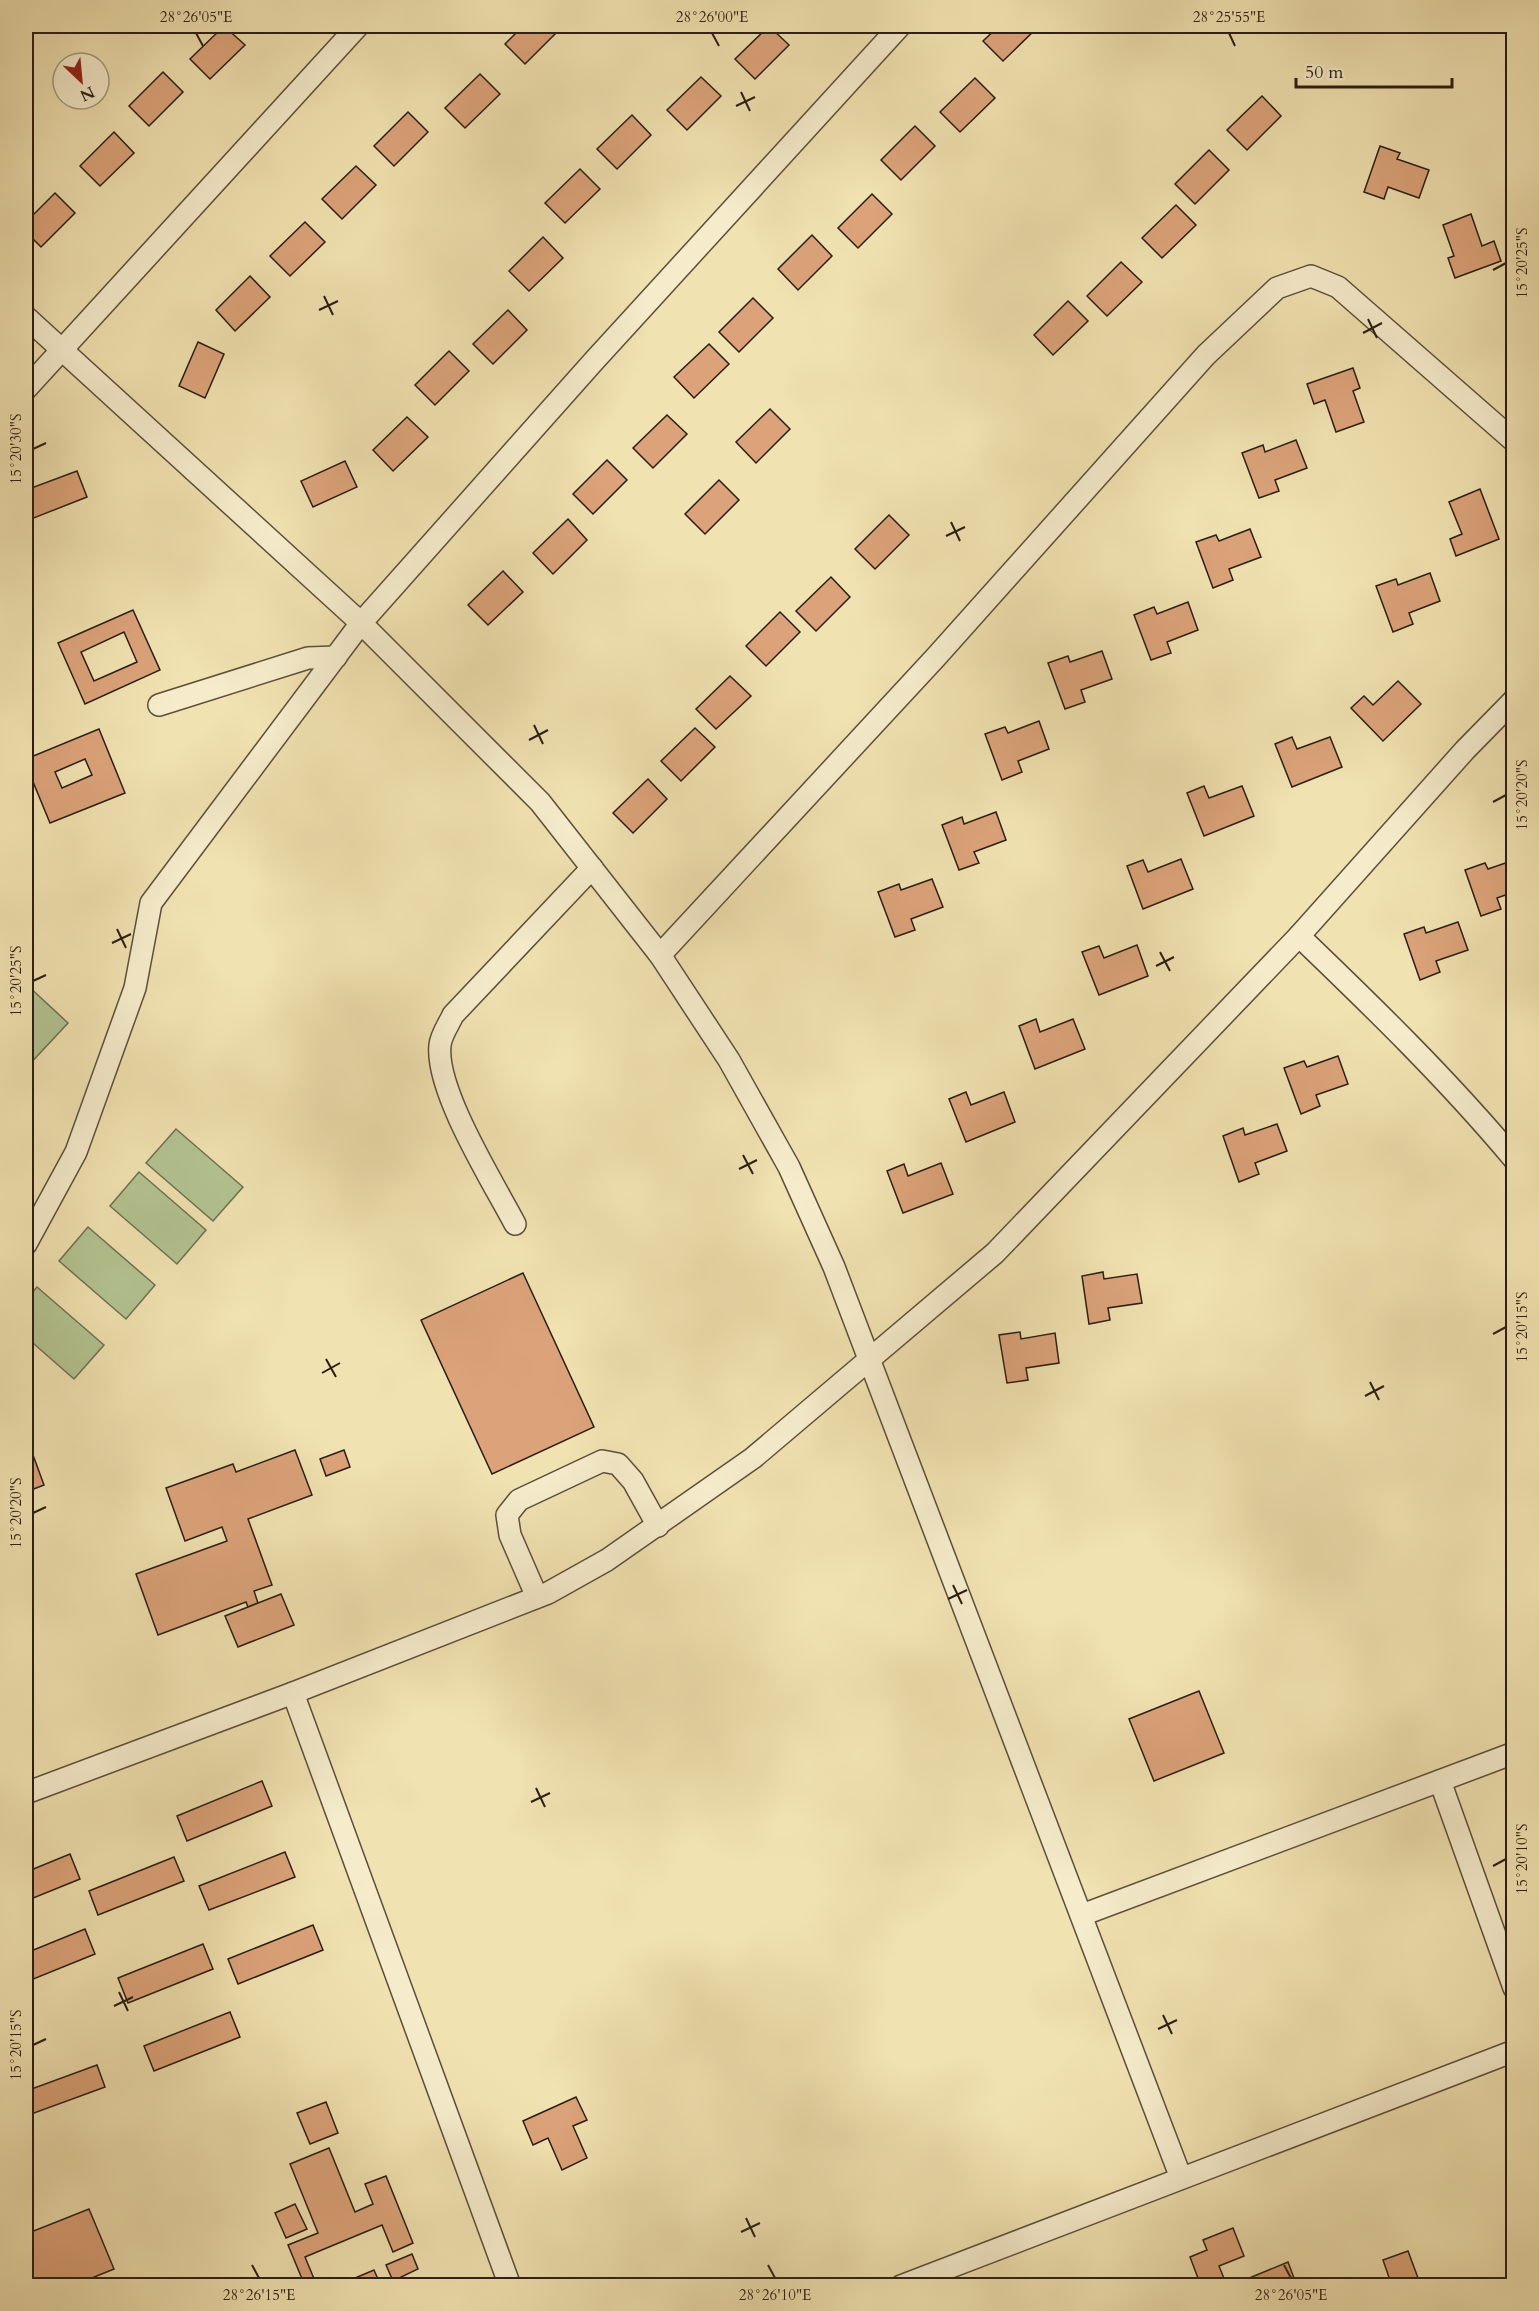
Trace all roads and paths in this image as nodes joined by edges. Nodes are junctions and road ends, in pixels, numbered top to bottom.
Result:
1 (358, 26) edge
2 (900, 26) edge
3 (26, 317) edge
4 (62, 350) junction
5 (26, 388) edge
6 (1514, 441) edge
7 (362, 623) junction
8 (336, 657) junction
9 (1514, 700) edge
10 (159, 705) dead end
11 (592, 868) junction
12 (1299, 936) junction
13 (660, 955) junction
14 (1514, 1159) edge
15 (515, 1224) dead end
16 (26, 1244) edge
17 (870, 1359) junction
18 (658, 1526) junction
19 (537, 1597) junction
20 (293, 1694) junction
21 (1514, 1753) edge
22 (1440, 1781) junction
23 (26, 1793) edge
24 (1082, 1915) junction
25 (1514, 1988) edge
26 (1514, 2050) edge
27 (1181, 2178) junction
28 (510, 2286) edge
29 (901, 2286) edge

1 - 4 street
2 - 7 street
3 - 4 street
4 - 5 street
4 - 7 street
6 - 13 street
7 - 8 street
7 - 11 street
8 - 10 street
8 - 16 street
9 - 12 street
11 - 13 street
11 - 15 street
12 - 14 street
12 - 17 street
13 - 17 street
17 - 18 street
17 - 24 street
18 - 19 street
18 - 19 street
19 - 20 street
20 - 23 street
20 - 28 street
21 - 22 street
22 - 24 street
22 - 25 street
24 - 27 street
26 - 27 street
27 - 29 street

